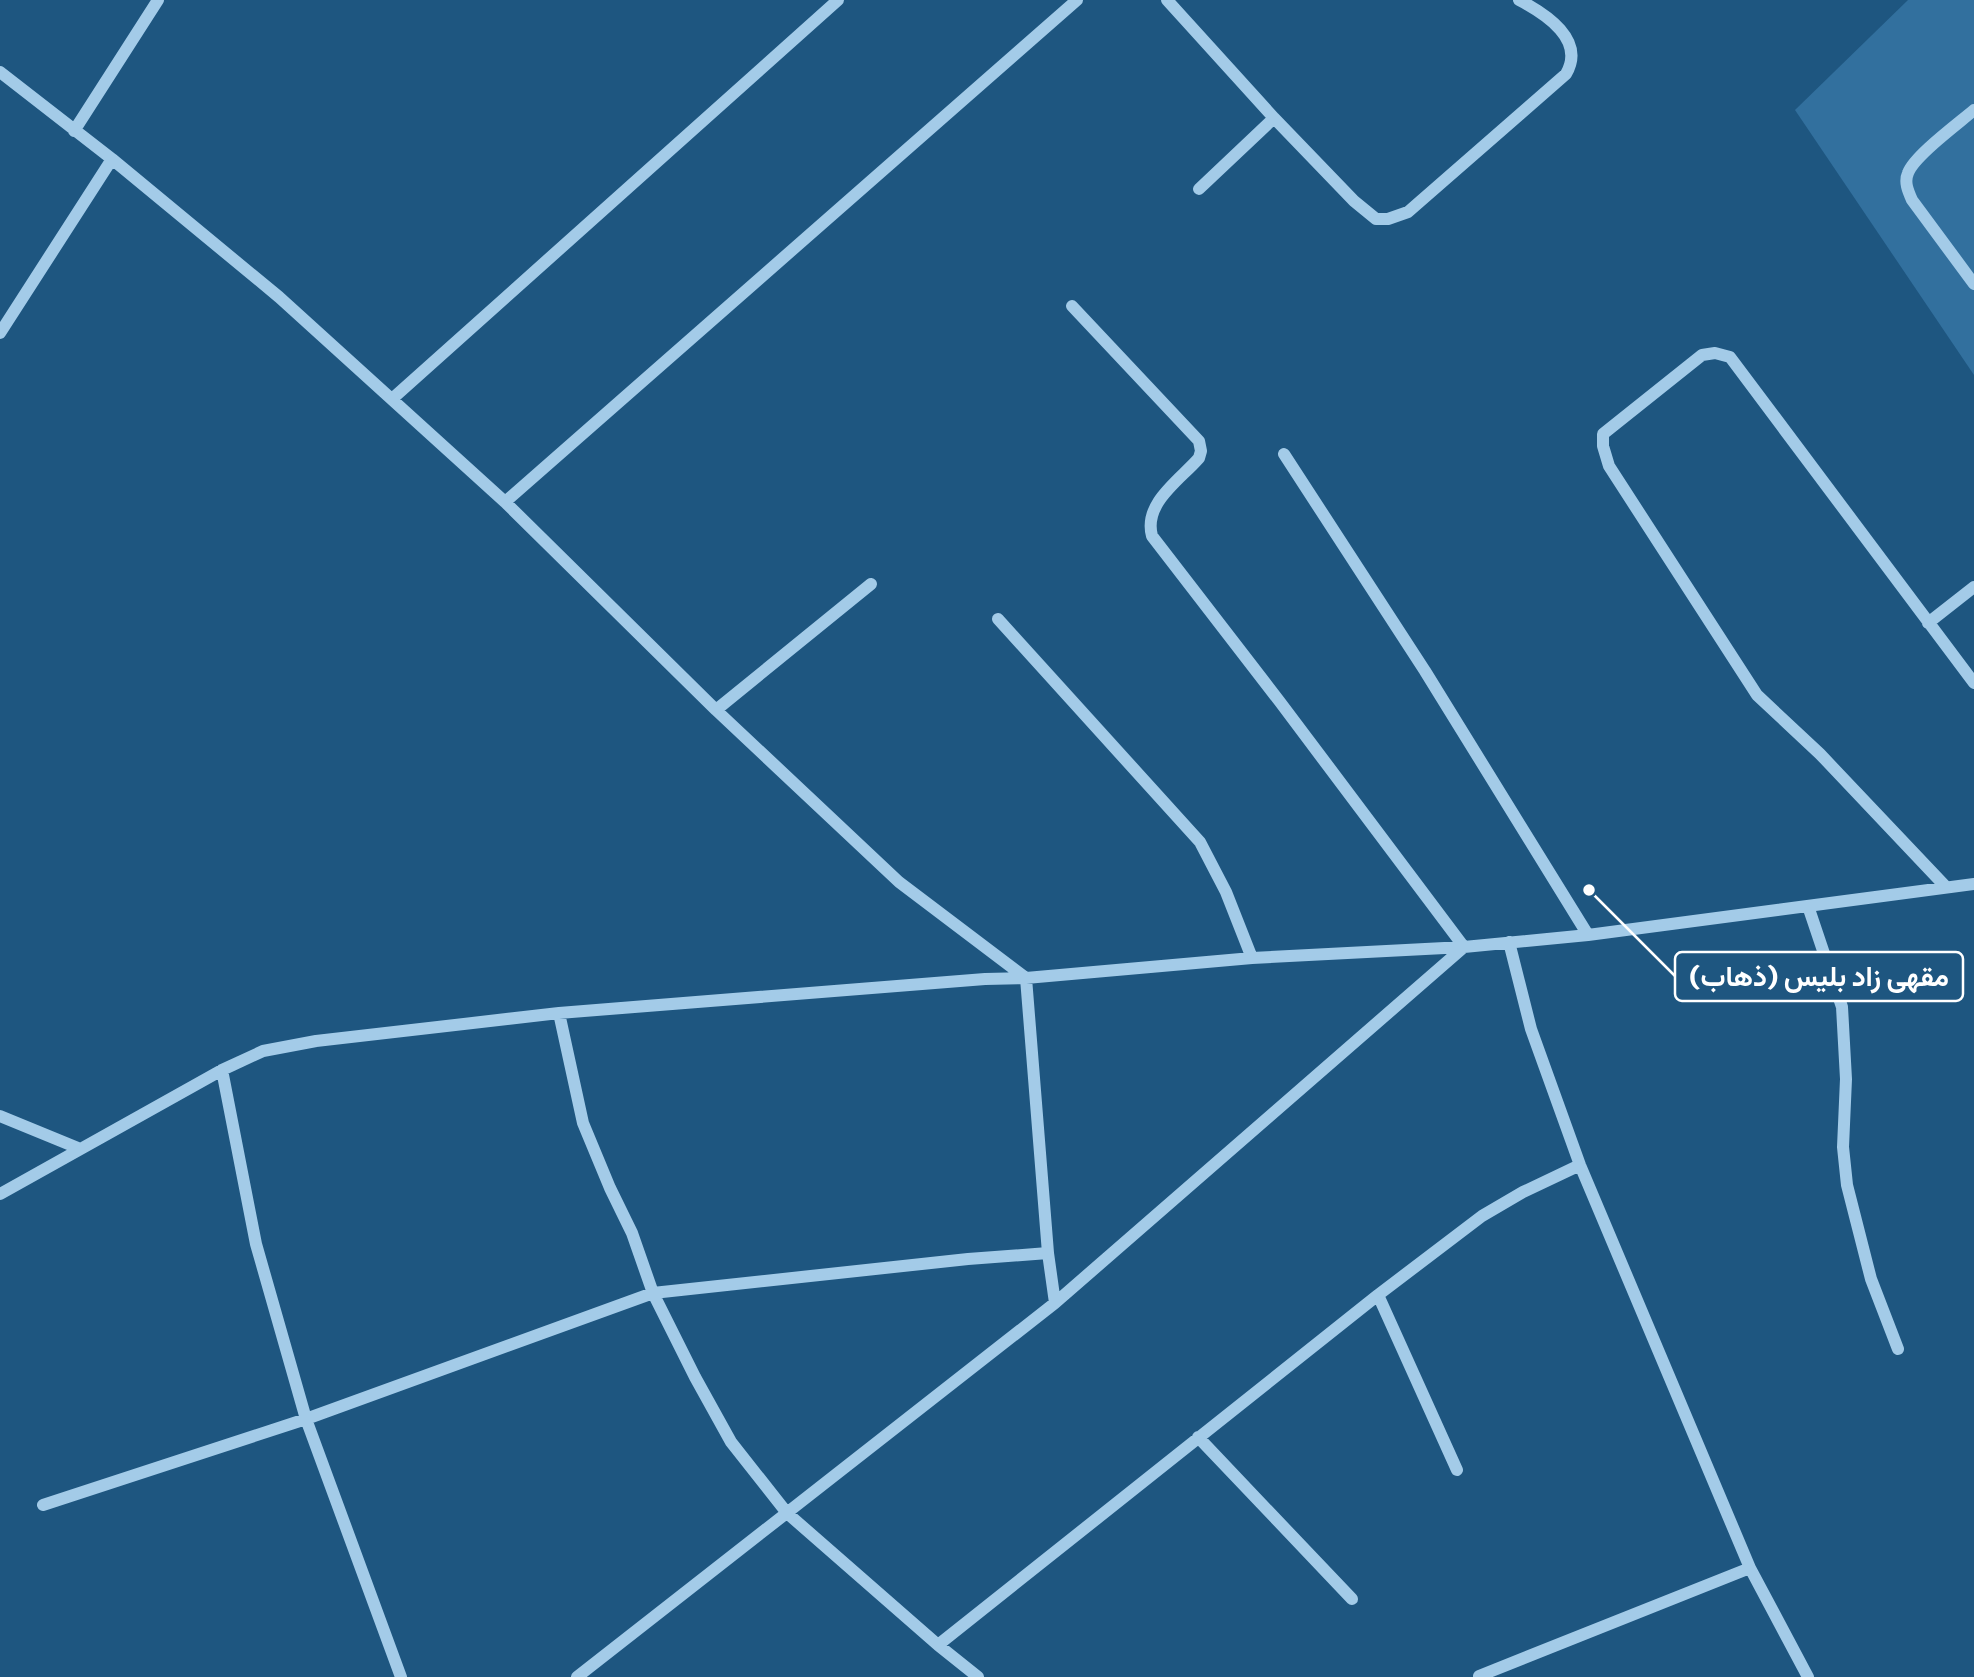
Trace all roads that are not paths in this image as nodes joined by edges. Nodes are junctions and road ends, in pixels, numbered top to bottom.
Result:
1 (158, 0) edge
2 (838, 0) edge
3 (1077, 0) edge
4 (1167, 0) edge
5 (1519, 0) edge
6 (0, 72) edge
7 (1974, 110) edge
8 (1274, 118) junction
9 (74, 131) junction
10 (111, 159) junction
11 (1199, 190) dead end
12 (1974, 284) edge
13 (1072, 306) dead end
14 (0, 333) edge
15 (392, 399) junction
16 (1284, 454) dead end
17 (505, 502) junction
18 (871, 584) dead end
19 (1974, 587) edge
20 (998, 619) dead end
21 (1928, 623) junction
22 (1974, 683) edge
23 (716, 710) junction
24 (1974, 884) edge
25 (1946, 887) junction
26 (1808, 906) junction
27 (1588, 934) junction
28 (1509, 942) junction
29 (1464, 947) junction
30 (1252, 958) junction
31 (1026, 978) junction
32 (559, 1013) junction
33 (222, 1070) junction
34 (0, 1116) edge
35 (78, 1148) junction
36 (1580, 1165) junction
37 (0, 1194) edge
38 (1048, 1254) junction
39 (653, 1293) junction
40 (1378, 1295) junction
41 (1055, 1303) junction
42 (1898, 1349) dead end
43 (306, 1419) junction
44 (1198, 1437) junction
45 (1457, 1470) dead end
46 (43, 1505) dead end
47 (788, 1513) junction
48 (1750, 1568) junction
49 (1352, 1599) dead end
50 (938, 1645) junction
51 (1479, 1676) edge
52 (401, 1677) edge
53 (577, 1677) edge
54 (978, 1677) edge
55 (1808, 1677) edge

1 - 9 street
2 - 15 street
3 - 17 street
4 - 8 street
5 - 8 street
6 - 9 street
7 - 12 street
8 - 11 street
9 - 10 street
10 - 14 street
10 - 15 street
13 - 29 street
15 - 17 street
16 - 27 street
17 - 23 street
18 - 23 street
19 - 21 street
20 - 30 street
21 - 22 street
21 - 25 street
23 - 31 street
24 - 25 street
25 - 26 street
26 - 27 street
26 - 42 street
27 - 28 street
28 - 29 street
28 - 36 street
29 - 30 street
29 - 41 street
30 - 31 street
31 - 32 street
31 - 38 street
32 - 33 street
32 - 39 street
33 - 35 street
33 - 43 street
34 - 35 street
35 - 37 street
36 - 40 street
36 - 48 street
38 - 39 street
38 - 41 street
39 - 43 street
39 - 47 street
40 - 44 street
40 - 45 street
41 - 47 street
43 - 46 street
43 - 52 street
44 - 49 street
44 - 50 street
47 - 50 street
47 - 53 street
48 - 51 street
48 - 55 street
50 - 54 street

